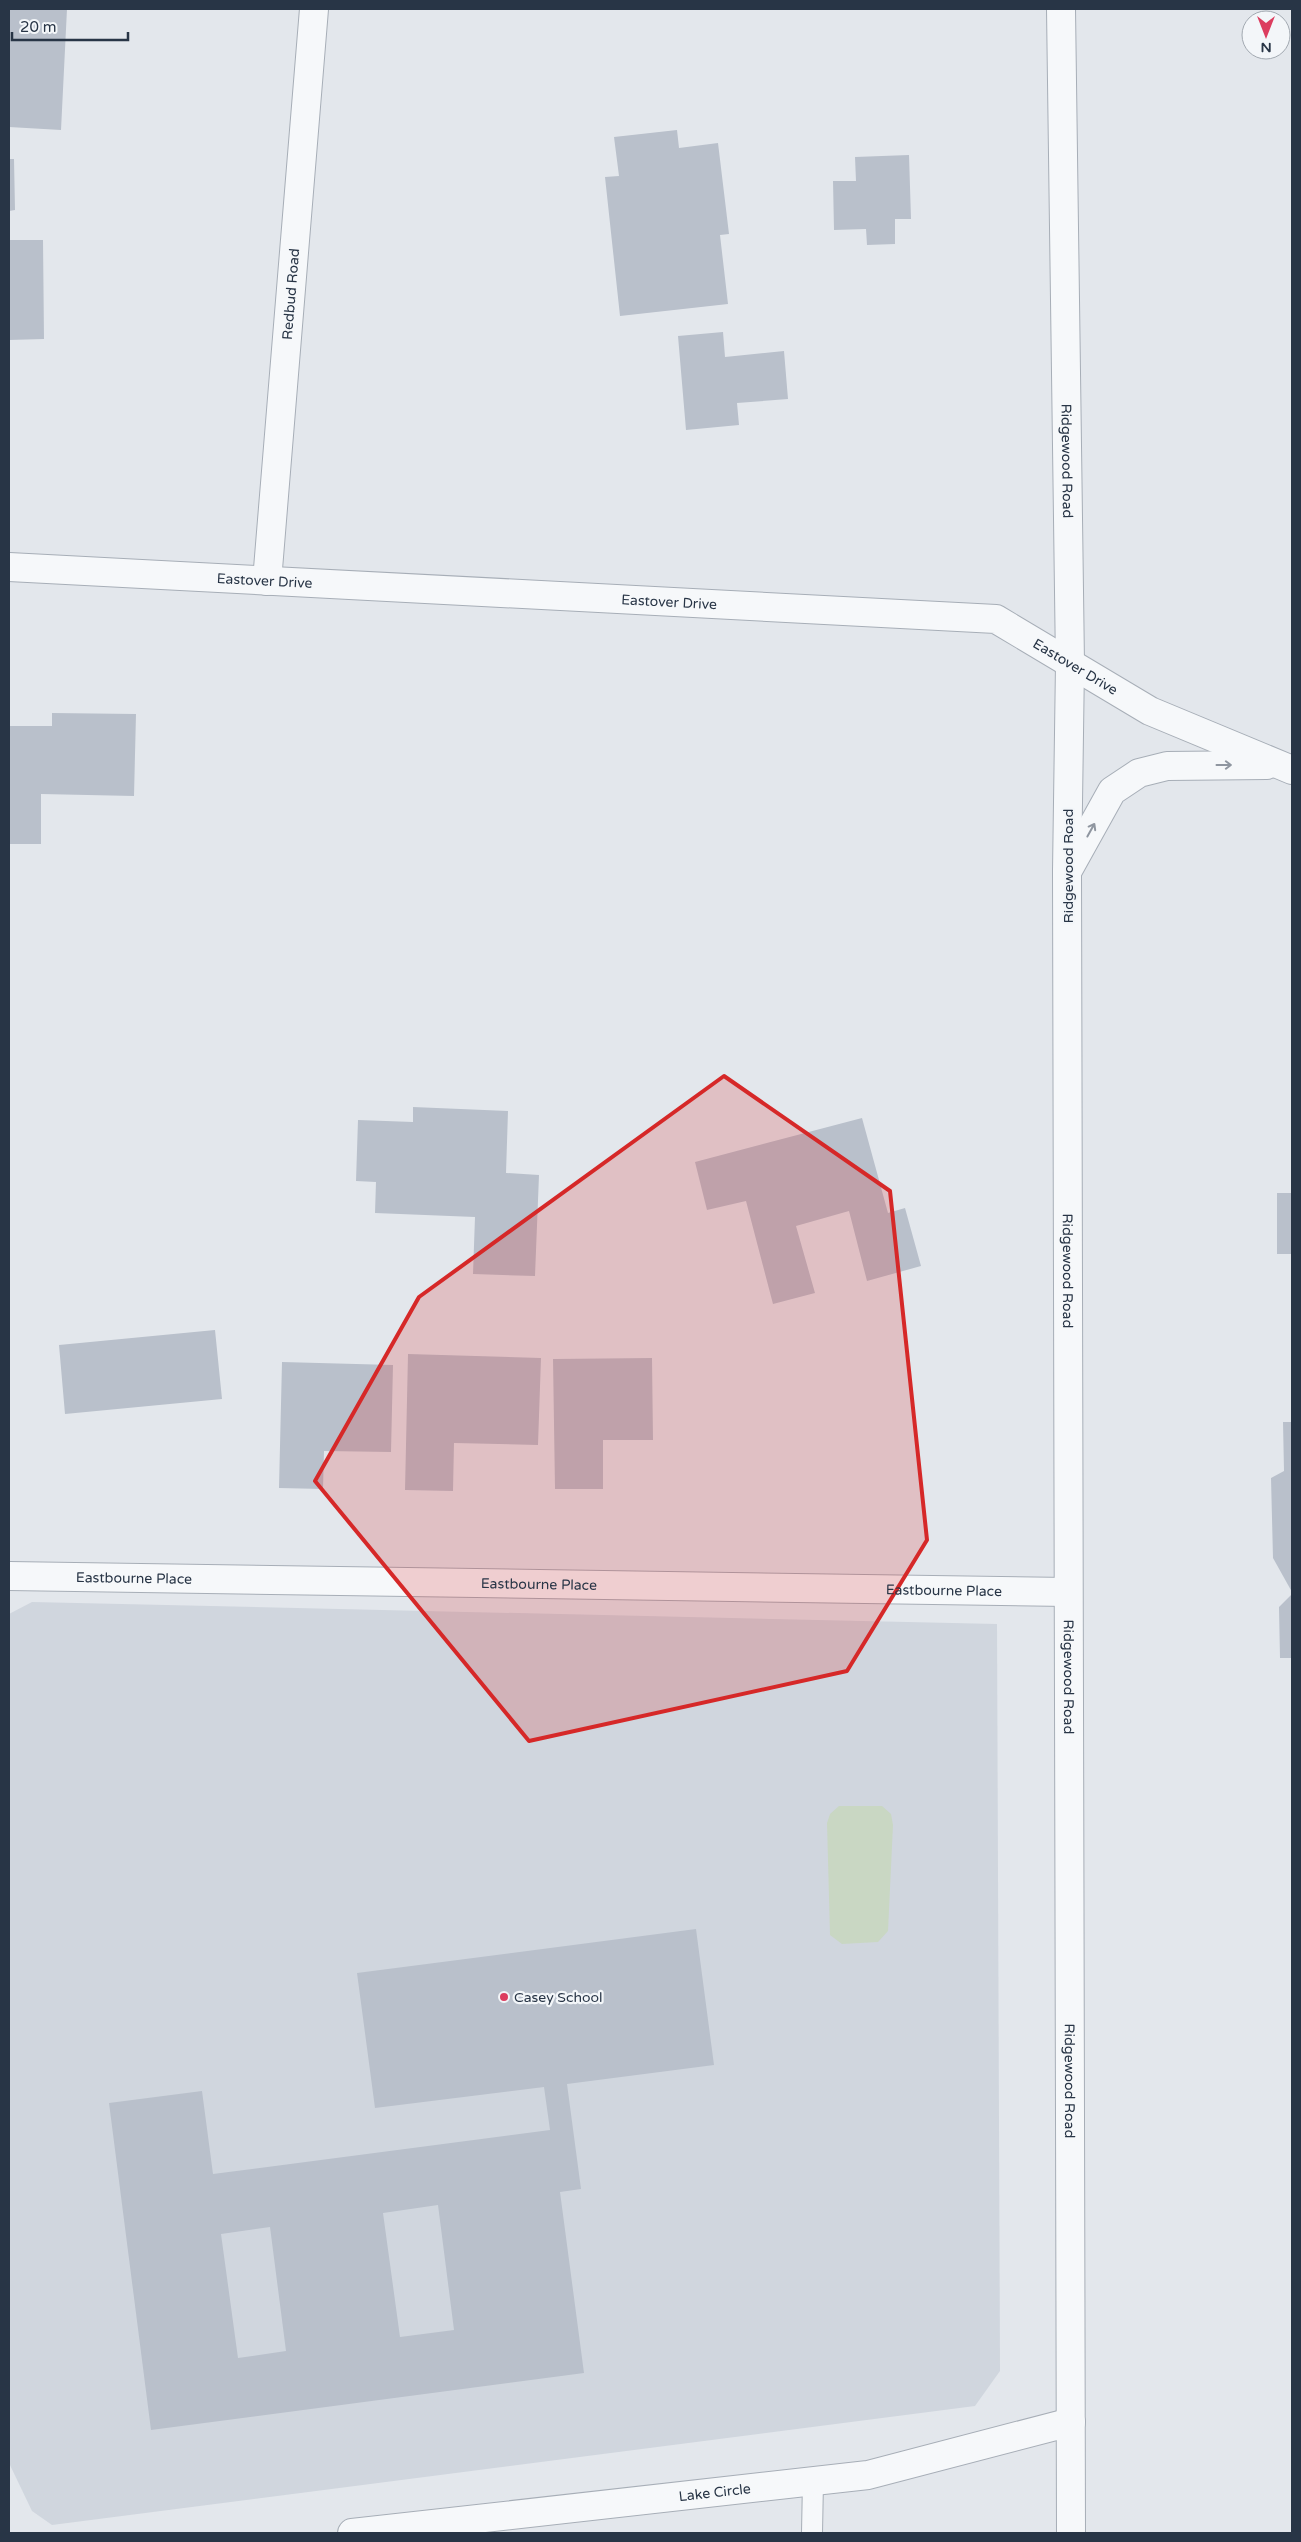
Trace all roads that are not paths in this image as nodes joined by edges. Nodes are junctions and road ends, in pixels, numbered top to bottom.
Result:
1 (314, 9) edge
2 (1060, 9) edge
3 (9, 567) edge
4 (267, 581) junction
5 (1070, 664) junction
6 (1286, 767) edge
7 (1067, 872) junction
8 (9, 1576) edge
9 (1068, 1592) junction
10 (1072, 2422) junction
11 (812, 2481) junction
12 (352, 2533) edge
13 (812, 2533) edge
14 (1071, 2533) edge

1 - 4 street, Redbud Road
2 - 5 street, Ridgewood Road
3 - 4 street, Eastover Drive
4 - 5 street, Eastover Drive
5 - 6 street, Eastover Drive
5 - 7 street, Ridgewood Road
7 -> 6 street
7 - 9 street, Ridgewood Road
8 - 9 street, Eastbourne Place
9 - 10 street, Ridgewood Road
10 - 11 street, Lake Circle
10 - 14 street, Ridgewood Road
11 - 12 street, Lake Circle
11 - 13 lane

